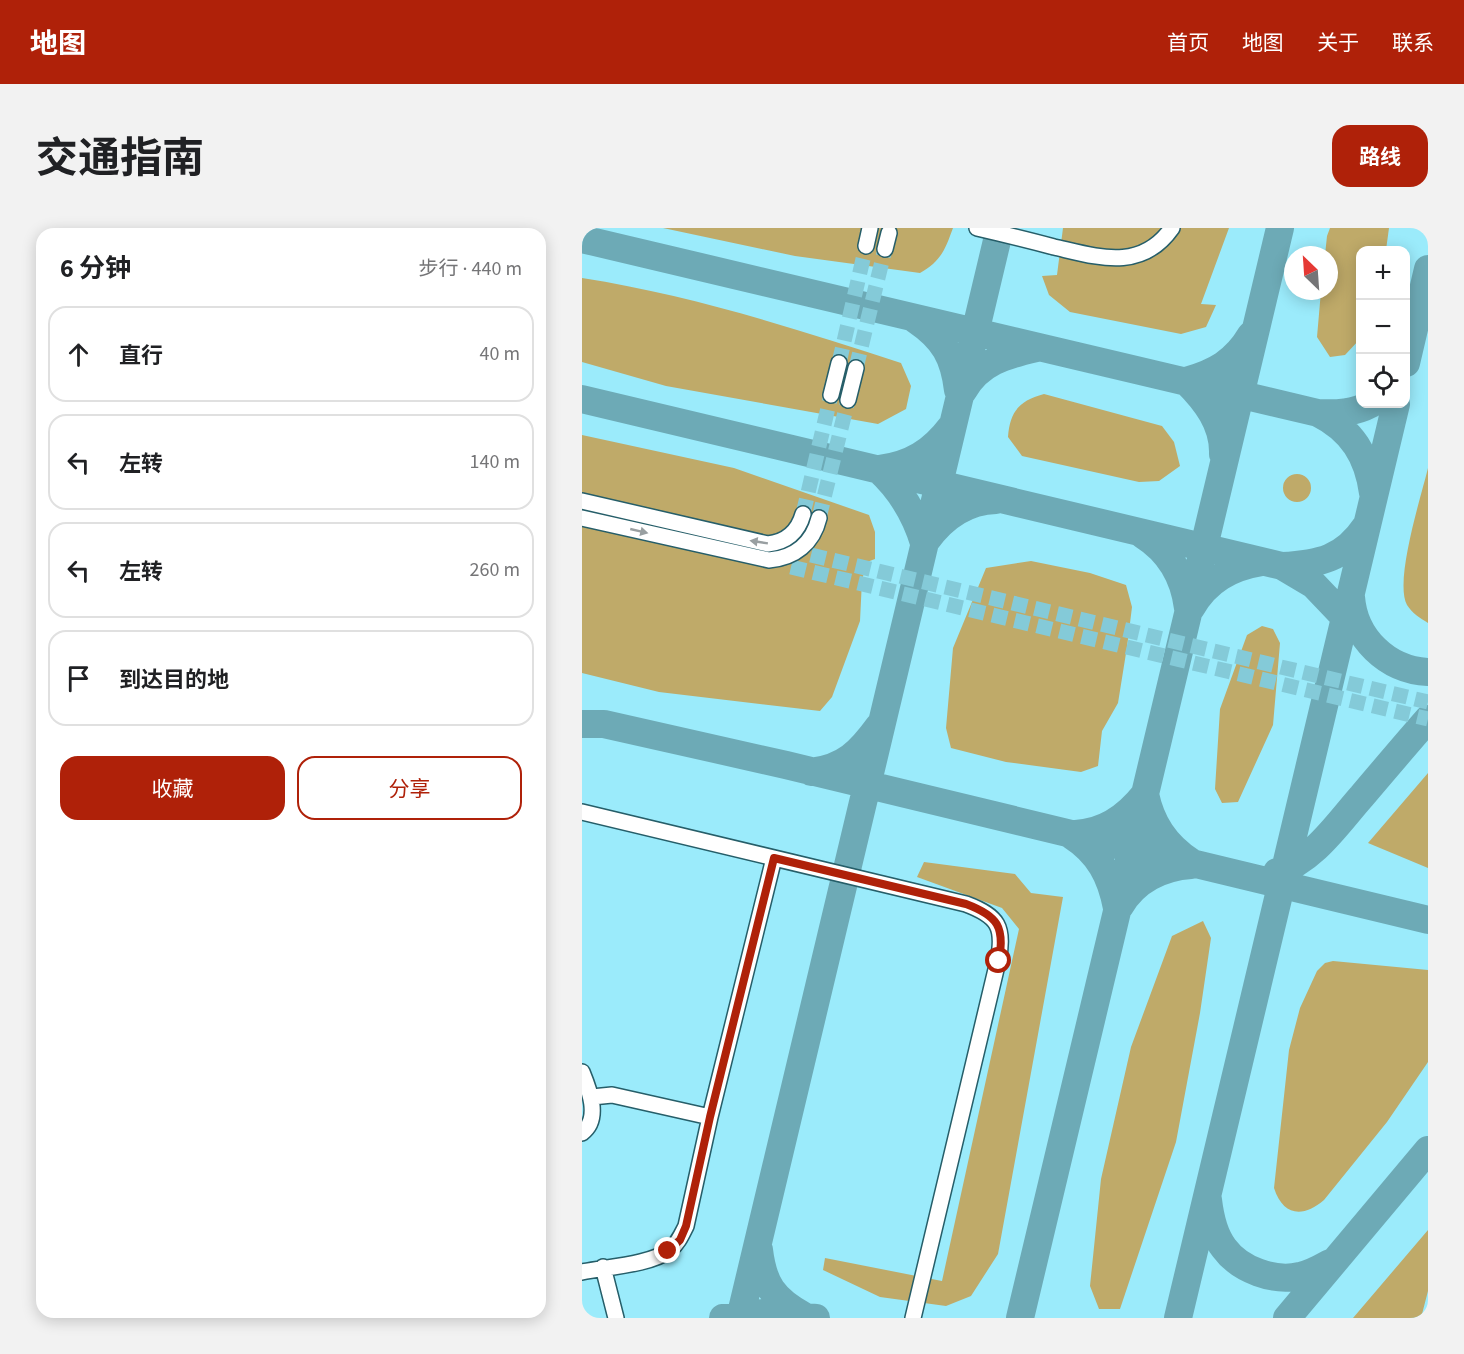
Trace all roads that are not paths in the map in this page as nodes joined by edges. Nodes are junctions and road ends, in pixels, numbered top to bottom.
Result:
1 (870, 228) edge
2 (977, 228) edge
3 (1172, 228) edge
4 (889, 233) dead end
5 (866, 246) tunnel mouth
6 (885, 249) tunnel mouth
7 (839, 363) tunnel mouth
8 (856, 368) tunnel mouth
9 (831, 395) tunnel mouth
10 (848, 400) tunnel mouth
11 (582, 501) edge
12 (803, 514) tunnel mouth
13 (582, 518) edge
14 (819, 518) tunnel mouth
15 (582, 812) edge
16 (774, 858) junction
17 (582, 1072) edge
18 (592, 1097) junction
19 (710, 1117) junction
20 (582, 1133) edge
21 (603, 1267) junction
22 (582, 1272) edge
23 (616, 1318) edge
24 (913, 1318) edge

1 - 5 lane
2 - 3 lane
4 - 6 lane
7 - 9 lane
8 - 10 lane
12 -> 11 lane
13 -> 14 lane
15 - 16 lane
16 - 19 lane
16 - 24 lane
17 - 18 lane
18 - 19 lane
18 - 20 lane
19 - 21 lane
21 - 22 lane
21 - 23 lane

